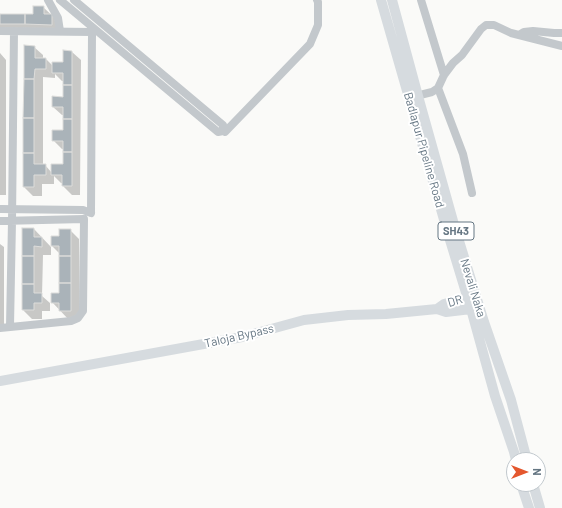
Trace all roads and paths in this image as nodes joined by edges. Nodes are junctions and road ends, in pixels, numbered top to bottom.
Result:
1 (48, 0) edge
2 (60, 0) edge
3 (74, 0) edge
4 (317, 0) edge
5 (381, 0) edge
6 (392, 0) edge
7 (421, 0) edge
8 (0, 31) edge
9 (14, 31) junction
10 (60, 31) junction
11 (562, 33) edge
12 (519, 35) junction
13 (562, 46) edge
14 (444, 75) junction
15 (438, 88) junction
16 (414, 97) junction
17 (223, 131) junction
18 (472, 193) dead end
19 (0, 209) edge
20 (12, 210) junction
21 (88, 216) junction
22 (0, 221) edge
23 (12, 221) junction
24 (471, 296) junction
25 (475, 308) junction
26 (437, 309) junction
27 (10, 326) junction
28 (0, 328) edge
29 (0, 381) edge
30 (518, 452) edge
31 (524, 492) edge
32 (535, 492) edge
33 (529, 508) edge
34 (540, 508) edge

1 - 10 street
2 - 17 street
3 - 17 street
4 - 17 street
5 - 16 main road, Badlapur Pipeline Road / SH43
6 - 16 main road, SH43
7 - 14 street
8 - 9 street
9 - 10 street
9 - 20 street
10 - 21 street
11 - 12 street
12 - 13 street
12 - 14 street
14 - 15 street
15 - 16 street
15 - 18 street
16 - 24 main road, Badlapur Pipeline Road / SH43
19 - 20 street
20 - 21 street
20 - 23 street
21 - 23 street
21 - 27 street
22 - 23 street
23 - 27 street
24 - 25 main road, Badlapur Pipeline Road / SH43
24 - 26 main road, DR
25 - 26 main road, Taloja Bypass
25 - 30 main road, Nevali Naka / SH43
26 - 29 main road, Taloja Bypass
27 - 28 street
31 - 33 main road
32 - 34 main road

